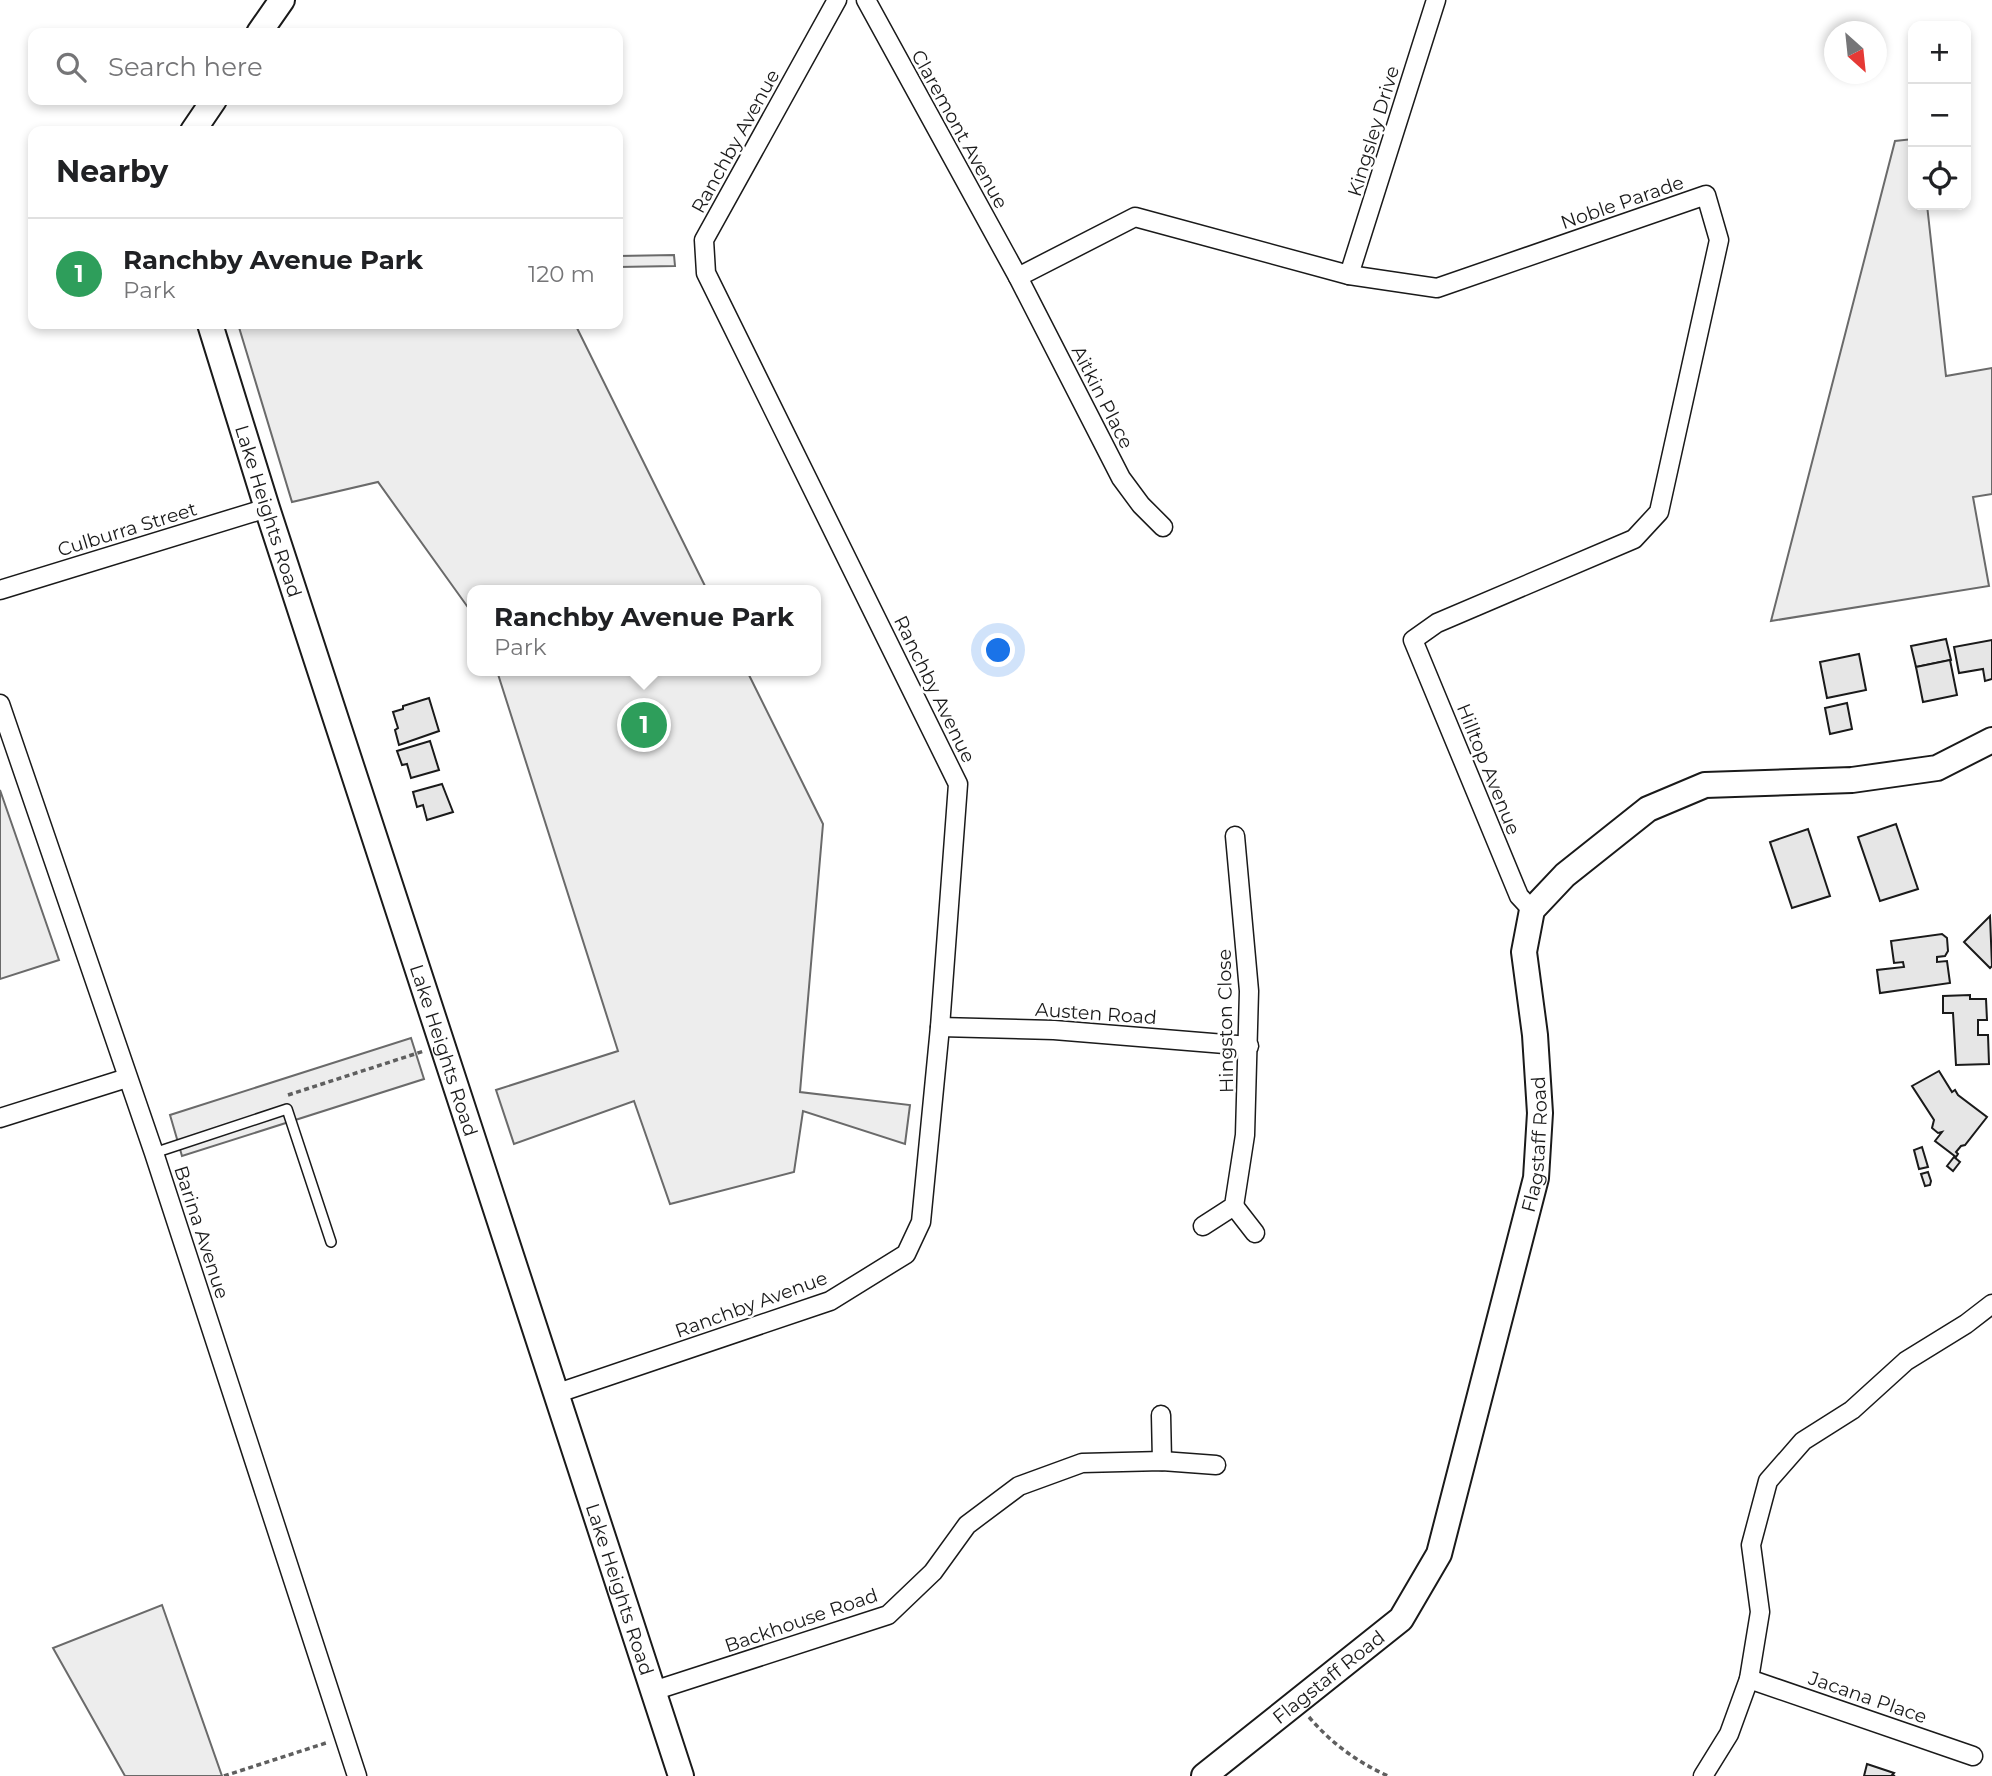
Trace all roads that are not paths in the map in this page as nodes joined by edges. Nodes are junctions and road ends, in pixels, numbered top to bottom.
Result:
1 (282, 0) edge
2 (837, 0) edge
3 (866, 0) edge
4 (1436, 0) edge
5 (263, 28) edge
6 (211, 105) edge
7 (196, 126) edge
8 (1349, 275) junction
9 (1018, 278) junction
10 (212, 329) edge
11 (267, 508) junction
12 (1163, 527) dead end
13 (0, 590) edge
14 (1413, 640) joint
15 (0, 704) edge
16 (1992, 740) edge
17 (1236, 836) dead end
18 (1532, 910) junction
19 (940, 1027) junction
20 (1249, 1046) junction
21 (127, 1078) junction
22 (0, 1118) edge
23 (154, 1153) junction
24 (1234, 1206) junction
25 (1203, 1226) dead end
26 (1255, 1233) dead end
27 (331, 1242) dead end
28 (1992, 1304) edge
29 (555, 1394) junction
30 (1161, 1415) dead end
31 (1162, 1461) junction
32 (1216, 1465) dead end
33 (1749, 1679) junction
34 (653, 1691) junction
35 (1973, 1756) dead end
36 (357, 1776) edge
37 (681, 1776) edge
38 (1204, 1776) edge
39 (1703, 1776) edge

1 - 5 main road
2 - 19 street, Ranchby Avenue
3 - 9 street, Claremont Avenue
4 - 8 street, Kingsley Drive
6 - 7 main road
8 - 9 street, Noble Parade
8 - 14 street, Noble Parade
9 - 12 street, Aitkin Place
10 - 11 main road, Lake Heights Road
11 - 13 street, Culburra Street
11 - 29 main road, Lake Heights Road
14 - 18 street, Hilltop Avenue
15 - 21 street, Barina Avenue
16 - 18 main road
17 - 20 street, Hingston Close
18 - 38 main road, Flagstaff Road
19 - 20 street, Austen Road
19 - 29 street, Ranchby Avenue
20 - 24 street, Hingston Close
21 - 22 street
21 - 23 street, Barina Avenue
23 - 27 lane
23 - 36 street, Barina Avenue
24 - 25 street
24 - 26 street
28 - 33 street
29 - 34 main road, Lake Heights Road
30 - 31 street
31 - 32 street, Backhouse Road
31 - 34 street, Backhouse Road
33 - 35 street, Jacana Place
33 - 39 street
34 - 37 main road, Lake Heights Road

